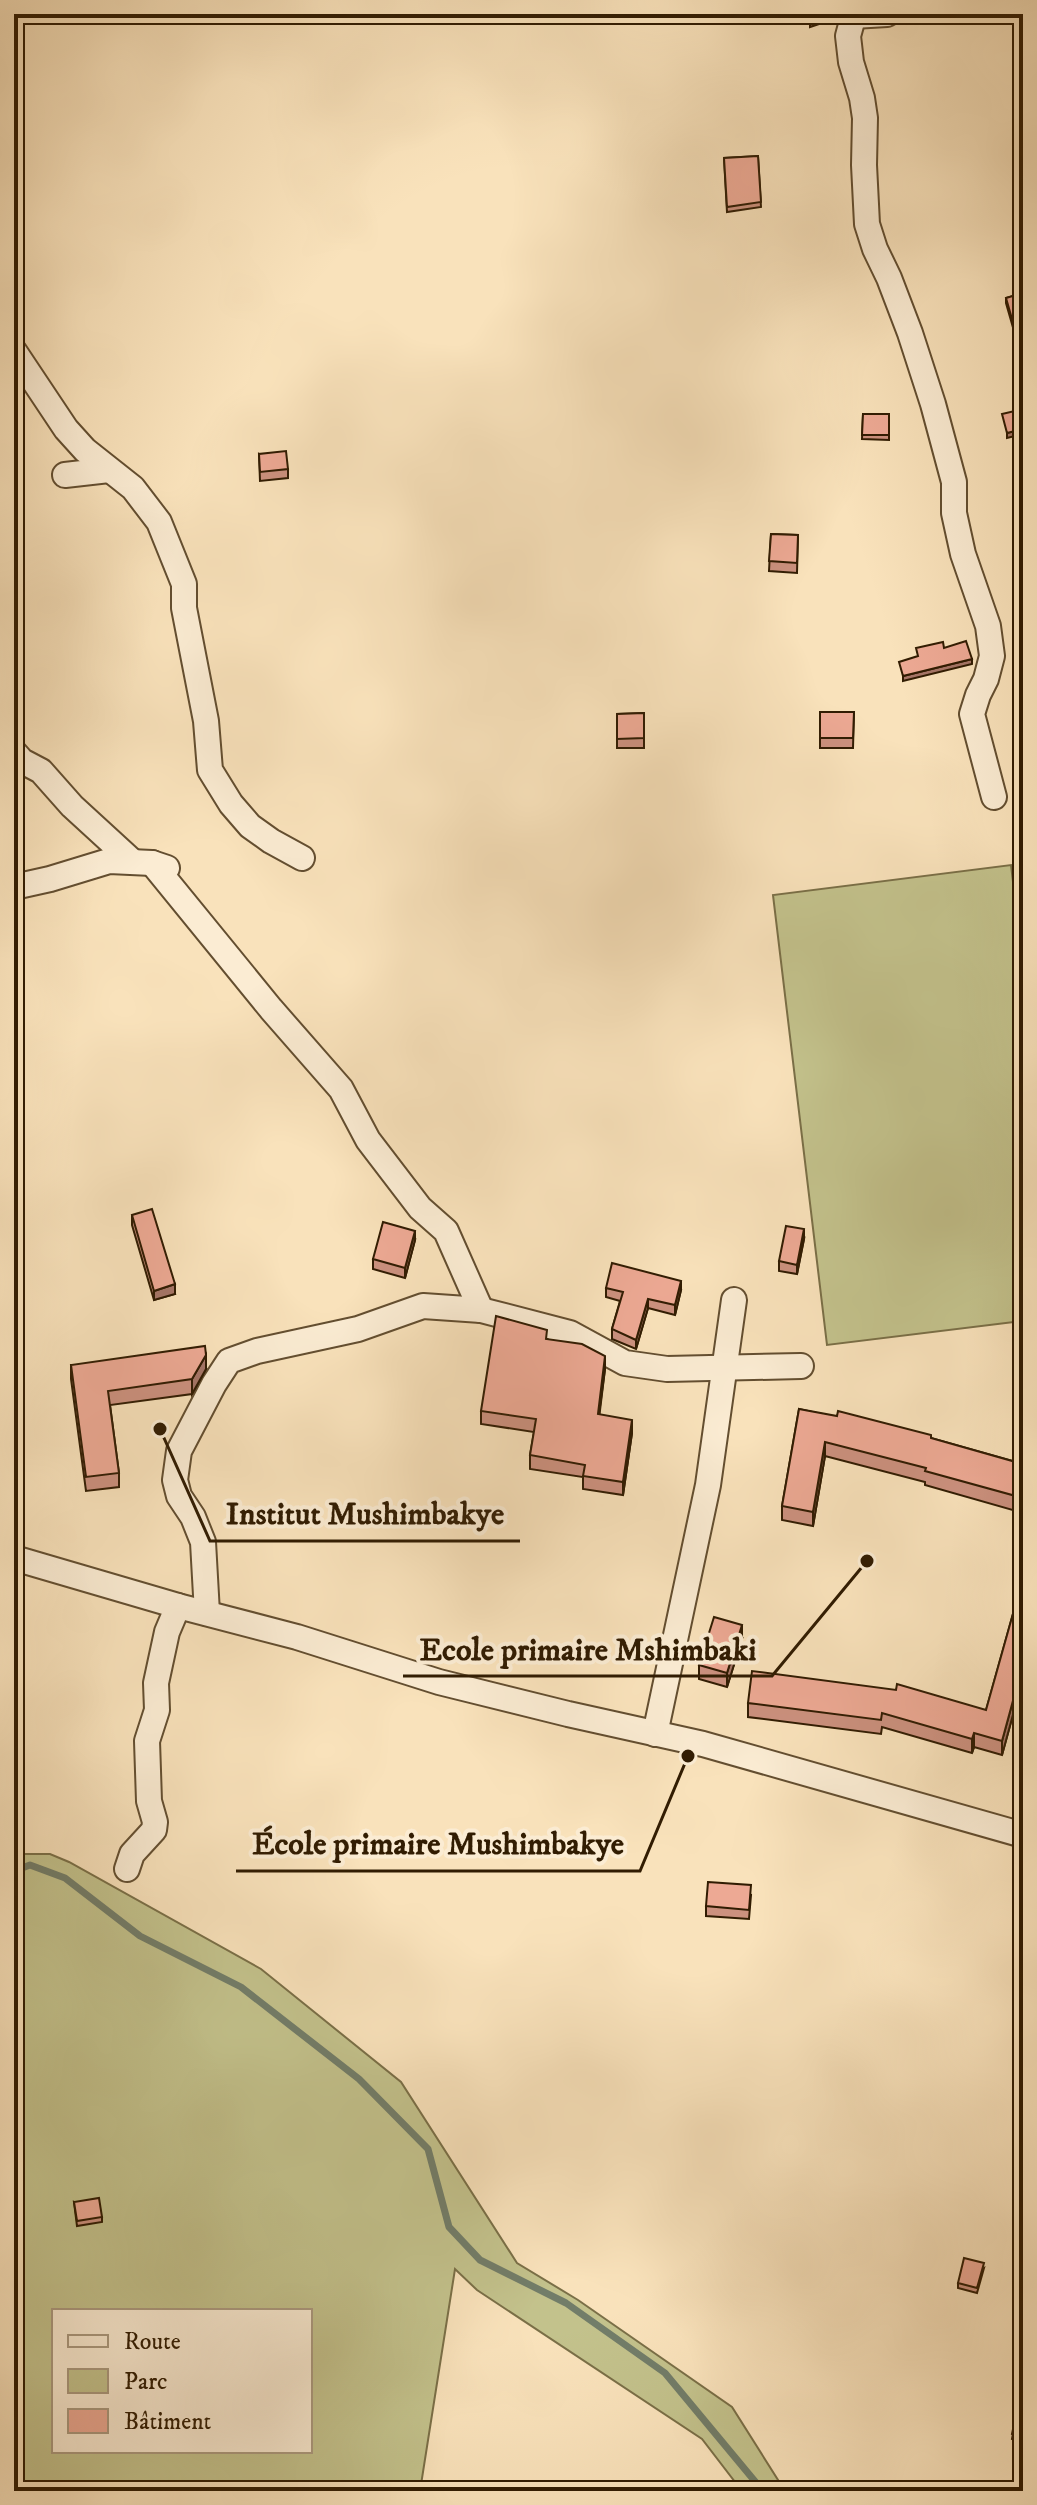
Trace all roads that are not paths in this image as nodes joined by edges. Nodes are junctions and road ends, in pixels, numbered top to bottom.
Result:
1 (887, 14) edge
2 (854, 15) edge
3 (14, 351) edge
4 (109, 470) junction
5 (65, 475) dead end
6 (14, 752) edge
7 (994, 797) dead end
8 (302, 858) dead end
9 (153, 865) junction
10 (14, 887) edge
11 (734, 1300) dead end
12 (481, 1310) junction
13 (801, 1366) dead end
14 (724, 1367) junction
15 (14, 1558) edge
16 (178, 1606) junction
17 (207, 1613) junction
18 (655, 1734) junction
19 (1023, 1835) edge
20 (127, 1869) dead end

1 - 2 street
2 - 7 street
3 - 4 street
4 - 5 street
4 - 8 street
6 - 9 street
9 - 10 street
9 - 12 street
11 - 14 street
12 - 14 street
12 - 17 street
13 - 14 street
14 - 18 street
15 - 16 street
16 - 17 street
16 - 20 street
17 - 18 street
18 - 19 street

